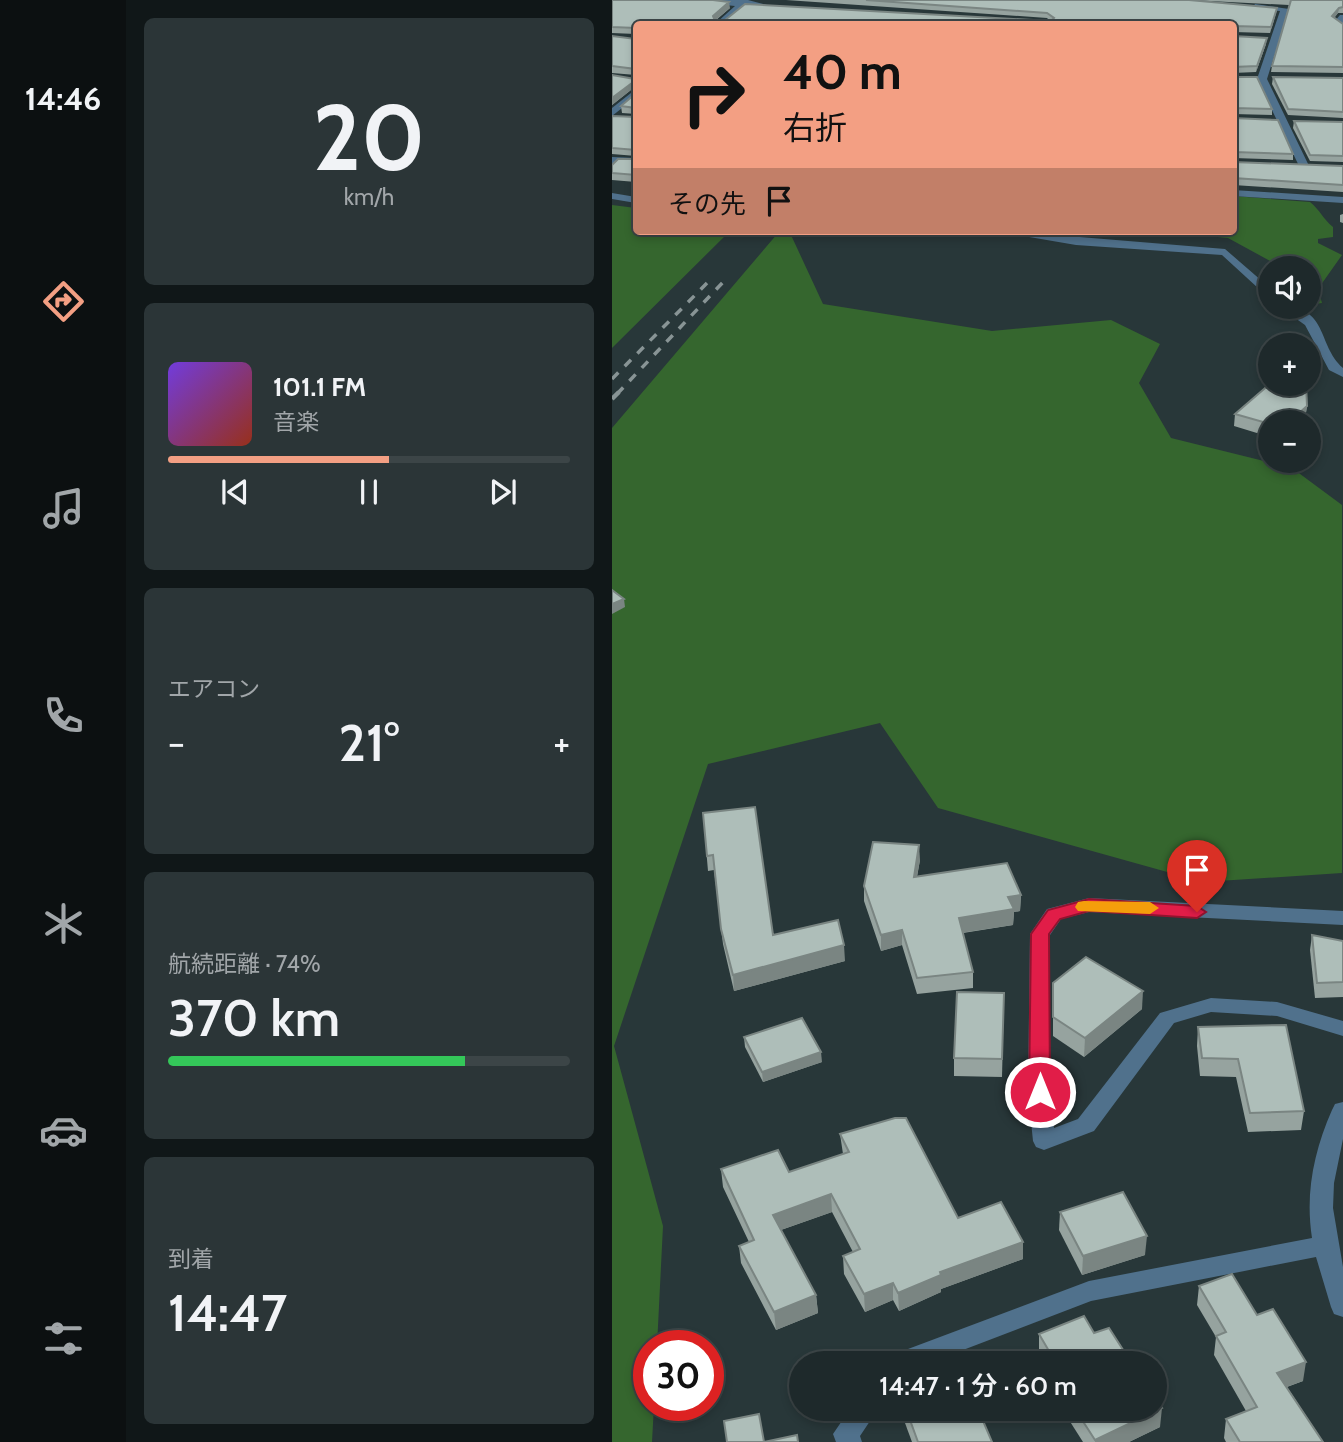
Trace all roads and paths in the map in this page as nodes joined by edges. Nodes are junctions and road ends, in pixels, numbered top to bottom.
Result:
1 (680, 0) edge
2 (746, 2) edge
3 (1247, 6) edge
4 (784, 8) edge
5 (1342, 17) edge
6 (723, 21) edge
7 (1342, 27) edge
8 (1260, 38) edge
9 (1273, 39) junction
10 (633, 95) edge
11 (612, 116) edge
12 (624, 118) edge
13 (1271, 122) edge
14 (1283, 123) junction
15 (1295, 123) edge
16 (612, 160) edge
17 (633, 162) edge
18 (1318, 168) edge
19 (1237, 193) edge
20 (612, 196) edge
21 (633, 200) edge
22 (1342, 200) edge
23 (1035, 235) edge
24 (1258, 284) edge
25 (1308, 319) edge
26 (1342, 373) edge
27 (1342, 918) edge
28 (1342, 1029) edge
29 (1342, 1110) edge
30 (1325, 1245) junction
31 (1342, 1307) edge
32 (933, 1351) edge
33 (856, 1421) edge
34 (849, 1442) edge

1 - 2 street
2 - 4 street
2 - 6 street
3 - 9 street
5 - 7 street
8 - 9 street
9 - 14 street
10 - 11 street
11 - 12 street
13 - 14 street
14 - 15 street
14 - 18 street
16 - 17 street
19 - 22 street
20 - 21 street
23 - 24 street
25 - 26 street
27 - 28 street
29 - 30 street
30 - 31 street
30 - 32 street
33 - 34 street

